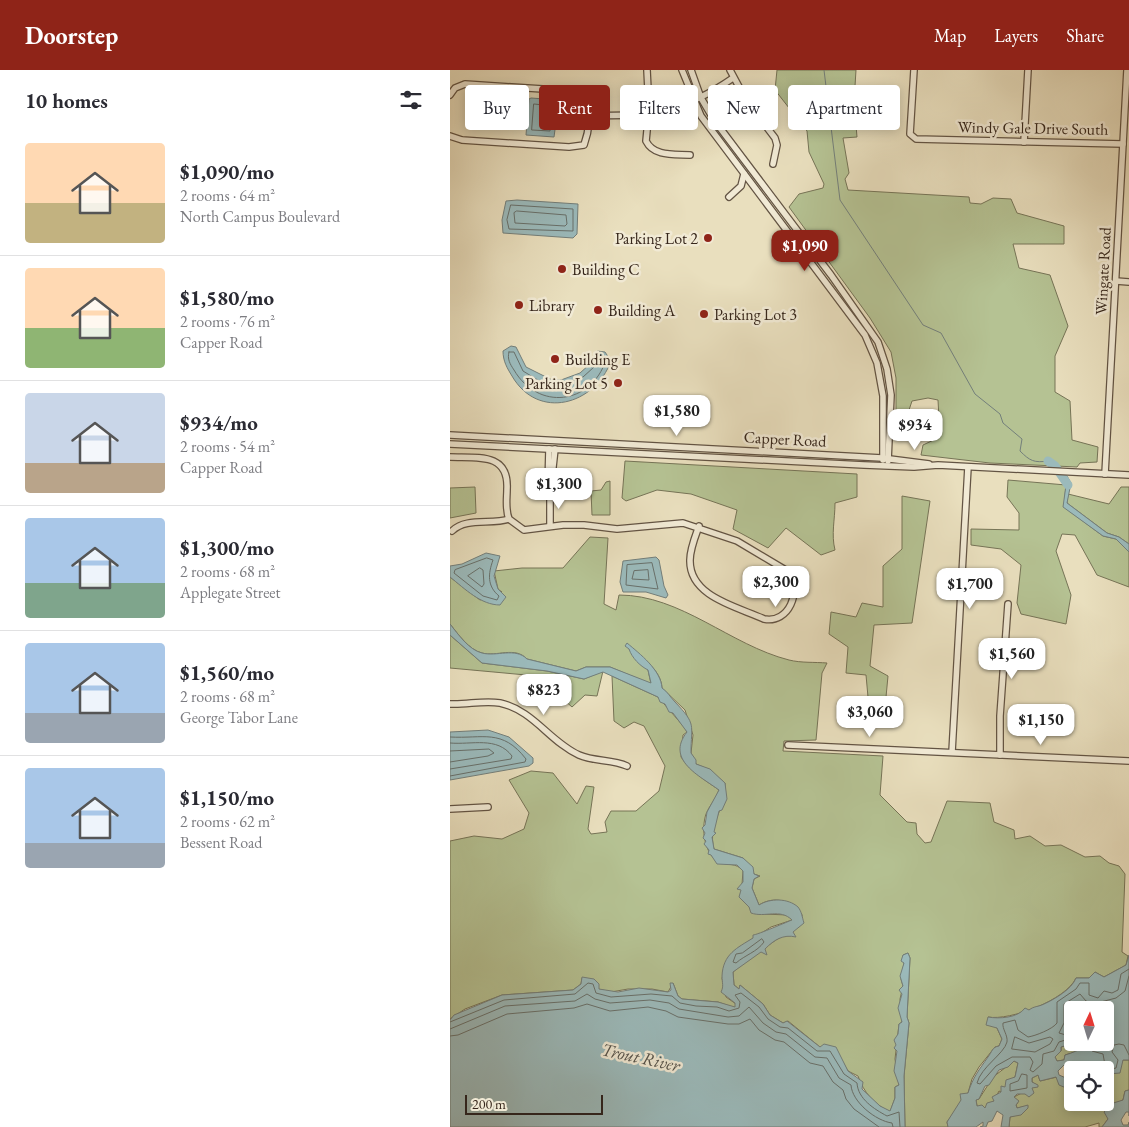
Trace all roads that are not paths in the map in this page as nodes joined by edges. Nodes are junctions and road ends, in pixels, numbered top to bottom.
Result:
1 (647, 70) edge
2 (682, 70) edge
3 (691, 70) edge
4 (730, 70) edge
5 (914, 70) edge
6 (1028, 70) edge
7 (1127, 70) edge
8 (733, 78) junction
9 (647, 85) edge
10 (687, 85) edge
11 (539, 89) edge
12 (450, 95) edge
13 (701, 98) junction
14 (698, 99) edge
15 (698, 110) edge
16 (587, 130) edge
17 (647, 130) edge
18 (450, 136) edge
19 (1024, 142) junction
20 (1123, 144) junction
21 (690, 155) dead end
22 (772, 164) dead end
23 (744, 174) junction
24 (729, 197) dead end
25 (831, 275) junction
26 (824, 281) junction
27 (1116, 282) junction
28 (1129, 282) edge
29 (884, 362) junction
30 (877, 363) junction
31 (450, 435) edge
32 (450, 444) edge
33 (552, 449) junction
34 (450, 457) edge
35 (882, 458) junction
36 (890, 458) junction
37 (938, 465) junction
38 (886, 466) junction
39 (968, 467) junction
40 (1105, 474) junction
41 (1129, 475) edge
42 (509, 520) junction
43 (550, 526) junction
44 (699, 526) junction
45 (452, 532) dead end
46 (1008, 604) dead end
47 (450, 704) edge
48 (788, 745) dead end
49 (952, 752) junction
50 (1000, 755) junction
51 (1129, 760) edge
52 (627, 766) dead end
53 (488, 807) dead end
54 (450, 810) edge

1 - 9 street
2 - 10 street
3 - 13 street
4 - 8 street
5 - 19 street, Windy Gale Drive South
6 - 19 street
7 - 20 street, Wingate Road
8 - 13 street
8 - 22 street
11 - 12 street
13 - 14 street
13 - 25 street
15 - 23 street
16 - 18 street
17 - 21 street
19 - 20 street, Windy Gale Drive South
20 - 27 street, Wingate Road
23 - 24 street
23 - 26 street
25 - 26 street
25 - 29 street
26 - 30 street
27 - 28 street
27 - 40 street, Wingate Road
29 - 30 street
29 - 36 street
30 - 35 street
31 - 35 street, Capper Road
32 - 33 street, Capper Road
33 - 38 street, Capper Road
33 - 43 street
34 - 42 street
35 - 36 street, Capper Road
35 - 38 street
36 - 37 street, Capper Road
36 - 38 street
37 - 38 street, Capper Road
37 - 39 street, Capper Road
39 - 40 street, Capper Road
39 - 49 street
40 - 41 street, Capper Road
42 - 43 street
42 - 45 street
43 - 44 street
44 - 44 street
46 - 50 street
47 - 52 street
48 - 49 street
49 - 50 street
50 - 51 street
53 - 54 street

